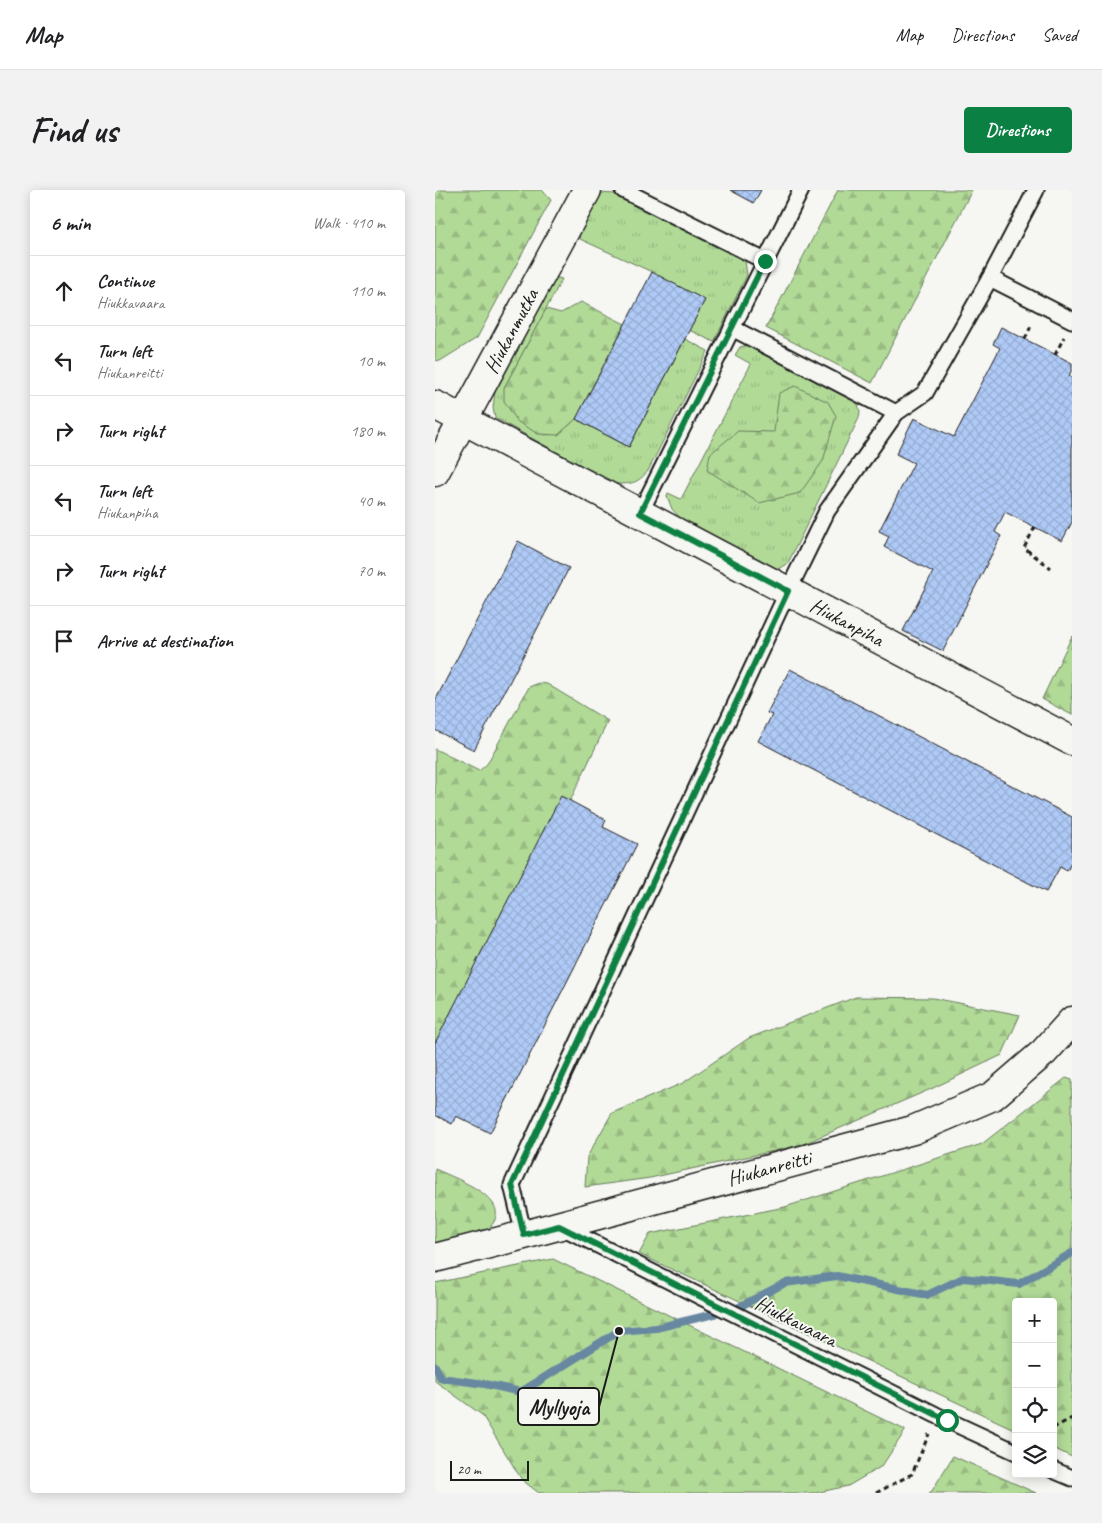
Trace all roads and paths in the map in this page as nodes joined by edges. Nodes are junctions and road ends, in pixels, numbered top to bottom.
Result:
1 (587, 190) edge
2 (623, 190) edge
3 (801, 190) edge
4 (1036, 190) edge
5 (765, 261) junction
6 (990, 278) junction
7 (1072, 320) edge
8 (732, 328) junction
9 (1030, 328) dead end
10 (1025, 338) dead end
11 (1061, 344) dead end
12 (1055, 355) dead end
13 (435, 405) edge
14 (895, 413) junction
15 (463, 420) junction
16 (435, 472) edge
17 (640, 513) junction
18 (1035, 527) dead end
19 (1051, 568) dead end
20 (788, 591) junction
21 (1072, 741) edge
22 (1072, 1021) edge
23 (559, 1226) junction
24 (524, 1235) junction
25 (435, 1258) edge
26 (1072, 1418) edge
27 (1057, 1426) edge
28 (926, 1440) dead end
29 (1012, 1450) edge
30 (1057, 1472) edge
31 (1072, 1478) edge
32 (876, 1493) edge

1 - 15 street, Hiukanmutka
2 - 5 lane
3 - 5 lane
4 - 6 lane
5 - 8 lane
6 - 7 lane
6 - 14 lane
8 - 14 lane
8 - 17 lane
9 - 10 path
11 - 12 path
13 - 15 street, Hiukanpiha
14 - 20 lane
15 - 16 street, Hiukanmutka
15 - 17 street, Hiukanpiha
17 - 20 street, Hiukanpiha
18 - 19 path
20 - 21 street, Hiukanpiha
20 - 24 lane
22 - 23 street, Hiukanreitti
23 - 24 street, Hiukanreitti
23 - 29 lane, Hiukkavaara
24 - 25 street, Hiukanreitti
26 - 27 path
28 - 32 path
30 - 31 lane

